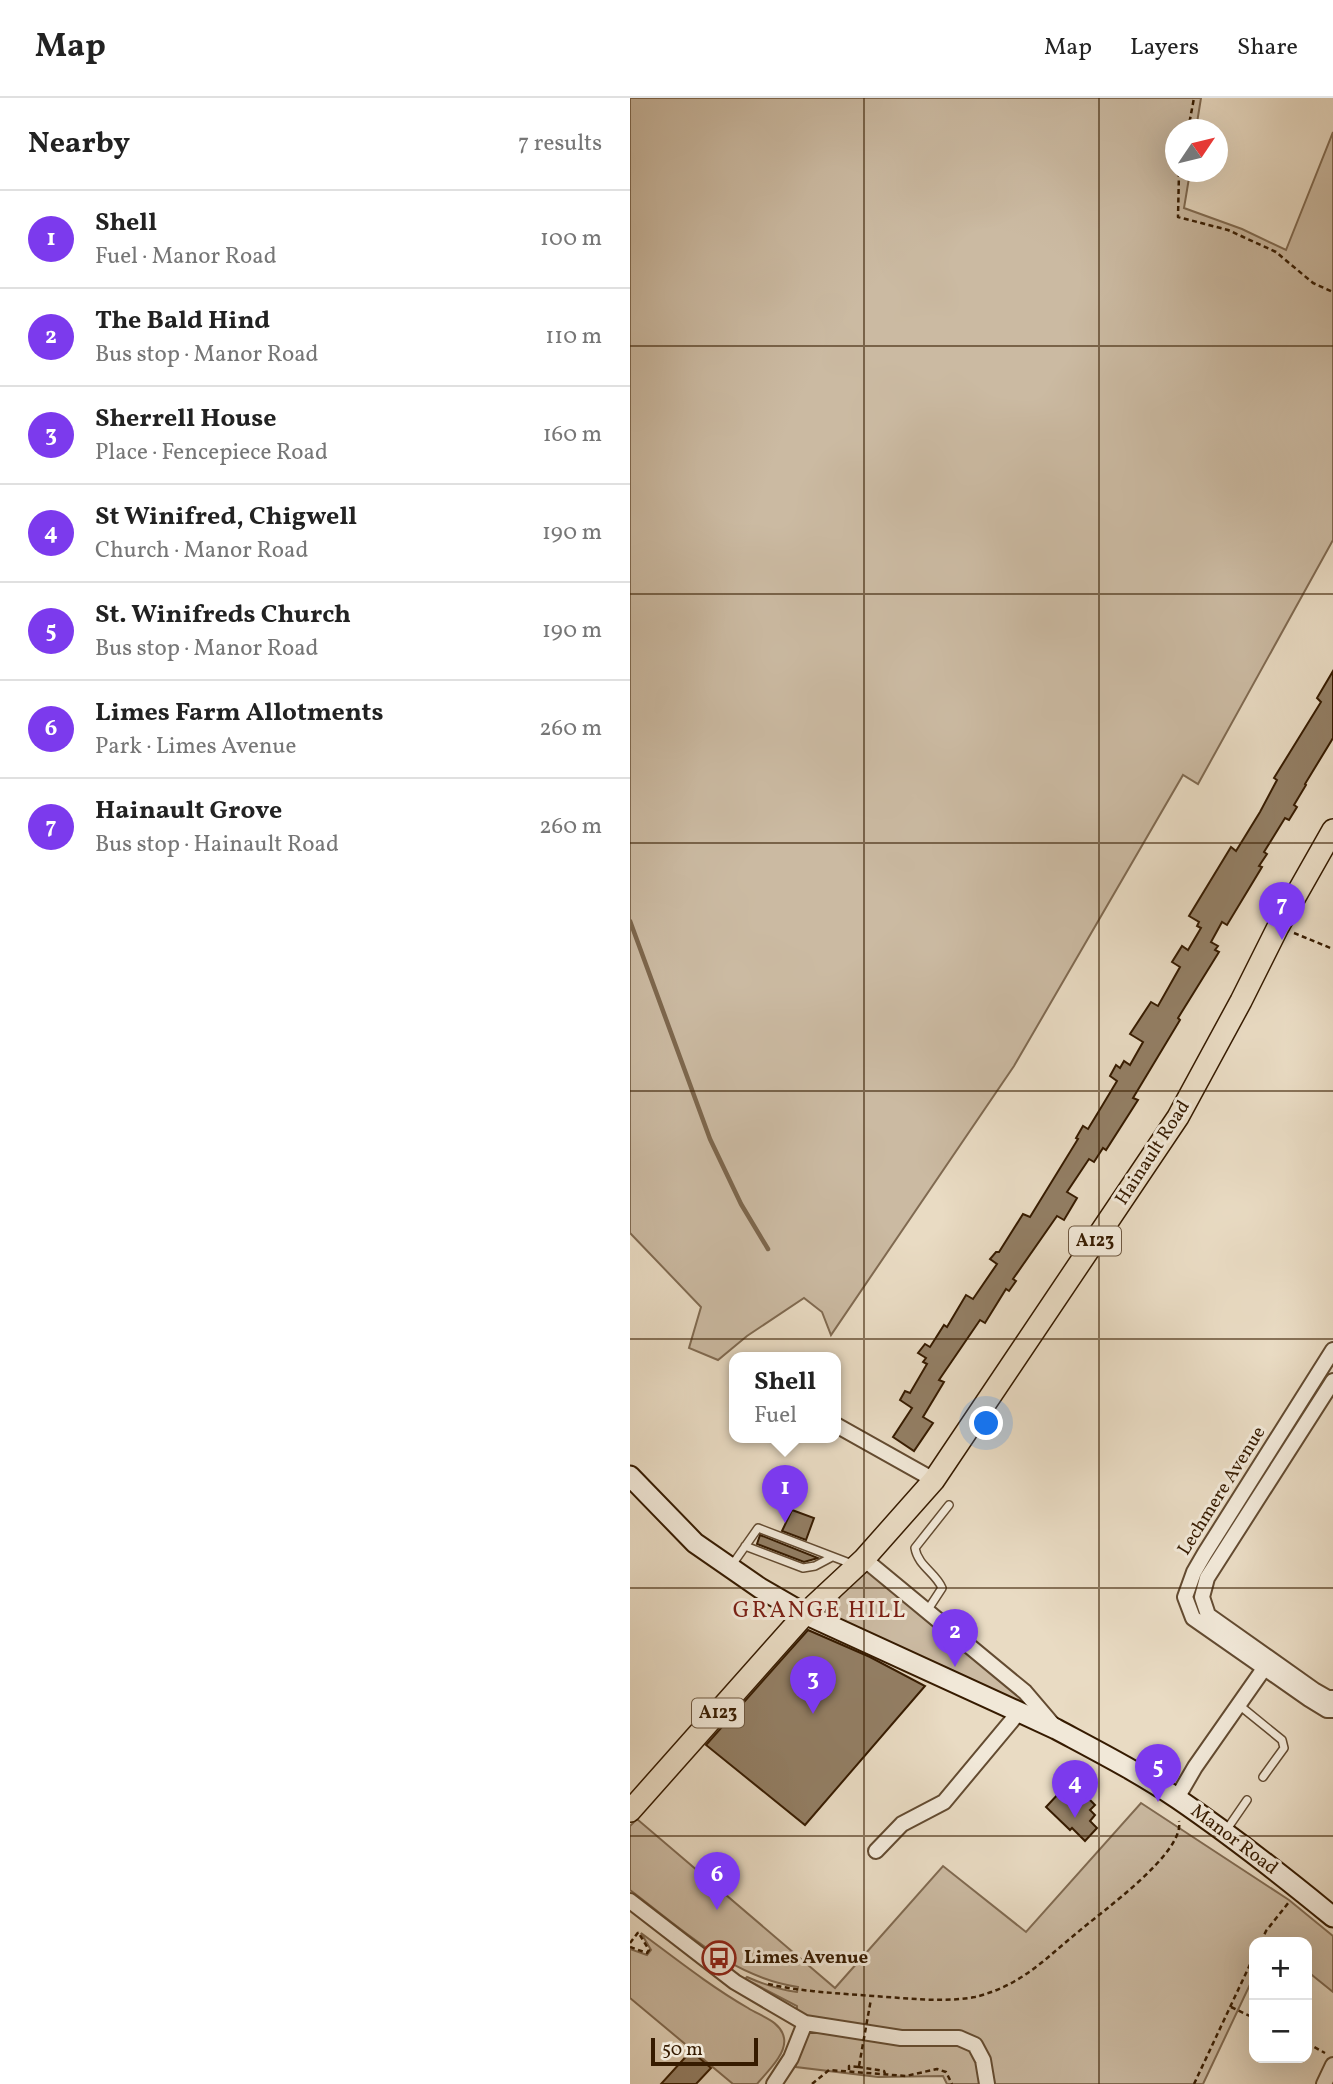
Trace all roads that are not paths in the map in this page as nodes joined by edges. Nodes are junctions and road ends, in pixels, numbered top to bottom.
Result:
1 (1333, 830) edge
2 (1333, 1350) edge
3 (1333, 1381) edge
4 (1285, 1426) junction
5 (841, 1428) edge
6 (1299, 1434) junction
7 (630, 1476) edge
8 (934, 1480) junction
9 (949, 1505) dead end
10 (745, 1546) junction
11 (832, 1557) junction
12 (1211, 1557) junction
13 (860, 1562) junction
14 (729, 1569) junction
15 (927, 1611) junction
16 (805, 1614) junction
17 (1268, 1664) junction
18 (1333, 1698) edge
19 (1239, 1705) junction
20 (1333, 1710) edge
21 (1019, 1712) junction
22 (1056, 1728) junction
23 (1263, 1777) dead end
24 (1178, 1799) junction
25 (1247, 1800) dead end
26 (630, 1811) edge
27 (1224, 1833) junction
28 (876, 1852) dead end
29 (630, 1901) edge
30 (1333, 1917) edge
31 (805, 2023) junction
32 (1329, 2060) edge
33 (774, 2084) edge
34 (987, 2084) edge
35 (1324, 2084) edge

1 - 8 main road, Hainault Road / A123
2 - 4 street, Lechmere Avenue
3 - 6 street, Lechmere Avenue
4 - 6 street
4 - 12 street, Lechmere Avenue
5 - 8 street
6 - 12 street, Lechmere Avenue
7 - 14 main road, Manor Road
8 - 13 main road, Hainault Road / A123
9 - 15 lane
10 - 11 lane
10 - 11 lane
10 - 14 lane
11 - 13 lane
12 - 17 street, Lechmere Avenue
13 - 15 street, Manor Road
13 - 16 main road, Hainault Road / A123
14 - 16 main road, Manor Road
15 - 22 street, Manor Road
16 - 21 main road, Manor Road
16 - 26 main road, A123
17 - 18 street
17 - 19 street
17 - 20 street
19 - 23 lane
19 - 24 street
21 - 22 main road, Manor Road
21 - 28 street
22 - 24 main road, Manor Road
24 - 27 main road, Manor Road
25 - 27 lane
27 - 30 main road, Manor Road
29 - 31 street
31 - 33 street
31 - 34 street
32 - 35 street

